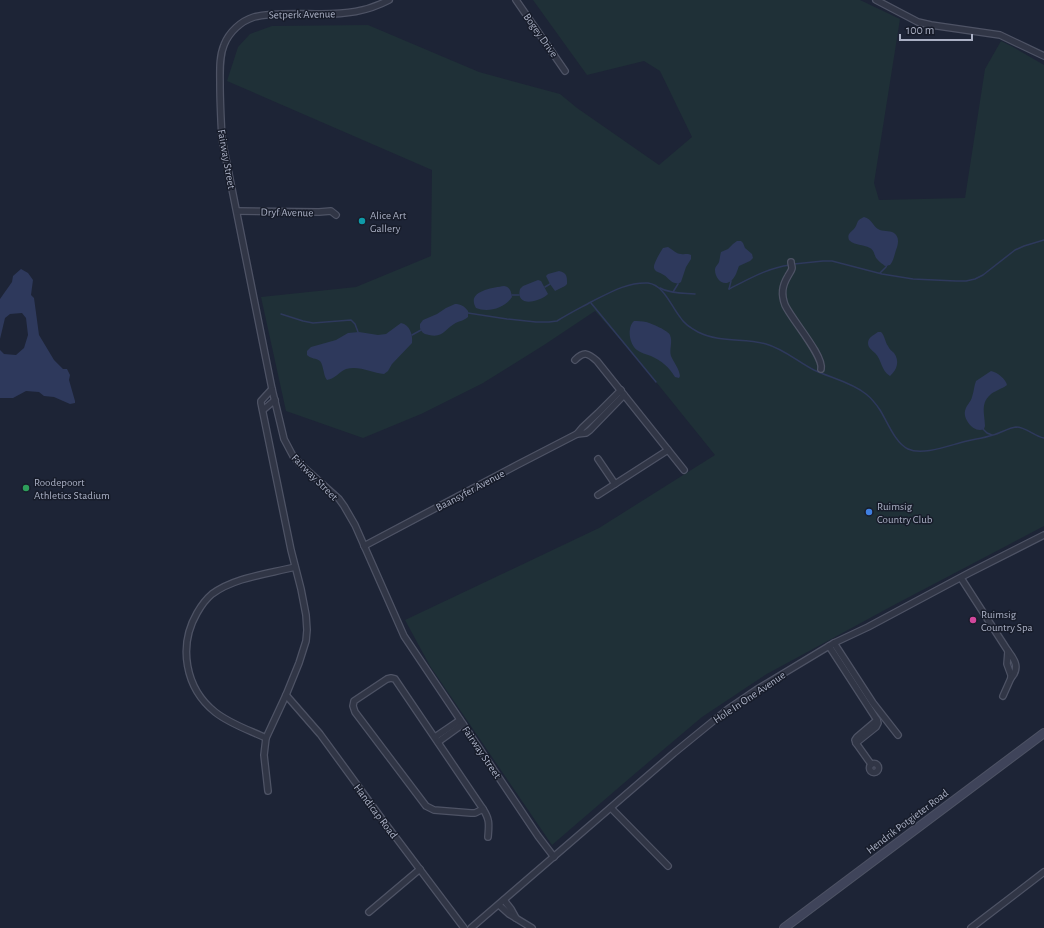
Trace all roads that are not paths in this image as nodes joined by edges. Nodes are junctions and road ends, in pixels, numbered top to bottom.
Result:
1 (389, 0) edge
2 (516, 0) edge
3 (876, 0) edge
4 (224, 44) joint
5 (1044, 56) edge
6 (565, 71) dead end
7 (237, 211) junction
8 (336, 215) dead end
9 (791, 262) dead end
10 (575, 360) dead end
11 (821, 369) dead end
12 (272, 389) junction
13 (622, 393) junction
14 (275, 400) junction
15 (263, 410) junction
16 (668, 450) junction
17 (598, 459) dead end
18 (684, 470) dead end
19 (615, 484) junction
20 (598, 495) dead end
21 (1044, 535) edge
22 (364, 546) junction
23 (295, 567) junction
24 (961, 578) junction
25 (832, 645) junction
26 (286, 694) junction
27 (1004, 696) dead end
28 (461, 722) junction
29 (1044, 733) edge
30 (898, 735) dead end
31 (266, 738) junction
32 (436, 740) junction
33 (871, 764) dead end
34 (268, 791) dead end
35 (611, 808) junction
36 (483, 809) junction
37 (488, 837) dead end
38 (554, 857) junction
39 (668, 866) dead end
40 (420, 869) junction
41 (1044, 872) edge
42 (504, 900) junction
43 (499, 905) junction
44 (369, 912) dead end
45 (516, 918) junction
46 (464, 928) edge
47 (471, 928) edge
48 (532, 928) edge
49 (784, 928) edge
50 (971, 928) edge

1 - 4 street, Setperk Avenue
2 - 6 street, Bogey Drive
3 - 5 street
4 - 7 street, Fairway Street
7 - 8 street, Dryf Avenue
7 - 12 street, Fairway Street
9 - 11 street
10 - 13 street
12 - 14 street, Fairway Street
12 - 15 street
13 - 16 street
13 - 22 street, Baansyfer Avenue
14 - 15 street
14 - 22 street, Fairway Street
15 - 23 street
16 - 18 street
16 - 19 street
17 - 19 street
19 - 20 street
21 - 24 street, Hole In One Avenue
22 - 28 street, Fairway Street
23 - 26 street
23 - 31 street
24 - 25 street, Hole In One Avenue
24 - 27 street
25 - 30 street
25 - 33 street
25 - 35 street, Hole In One Avenue
26 - 31 street
26 - 40 street, Handicap Road
28 - 32 street
28 - 38 street, Fairway Street
29 - 49 main road, Hendrik Potgieter Road
31 - 34 street
32 - 36 street
32 - 36 street
35 - 38 street, Hole In One Avenue
35 - 39 street
36 - 37 street
38 - 42 street, Hole In One Avenue
40 - 44 street
40 - 46 street, Handicap Road
41 - 50 street
42 - 43 street, Hole In One Avenue
42 - 45 street
43 - 45 street
43 - 47 street, Hole In One Avenue
45 - 48 street

